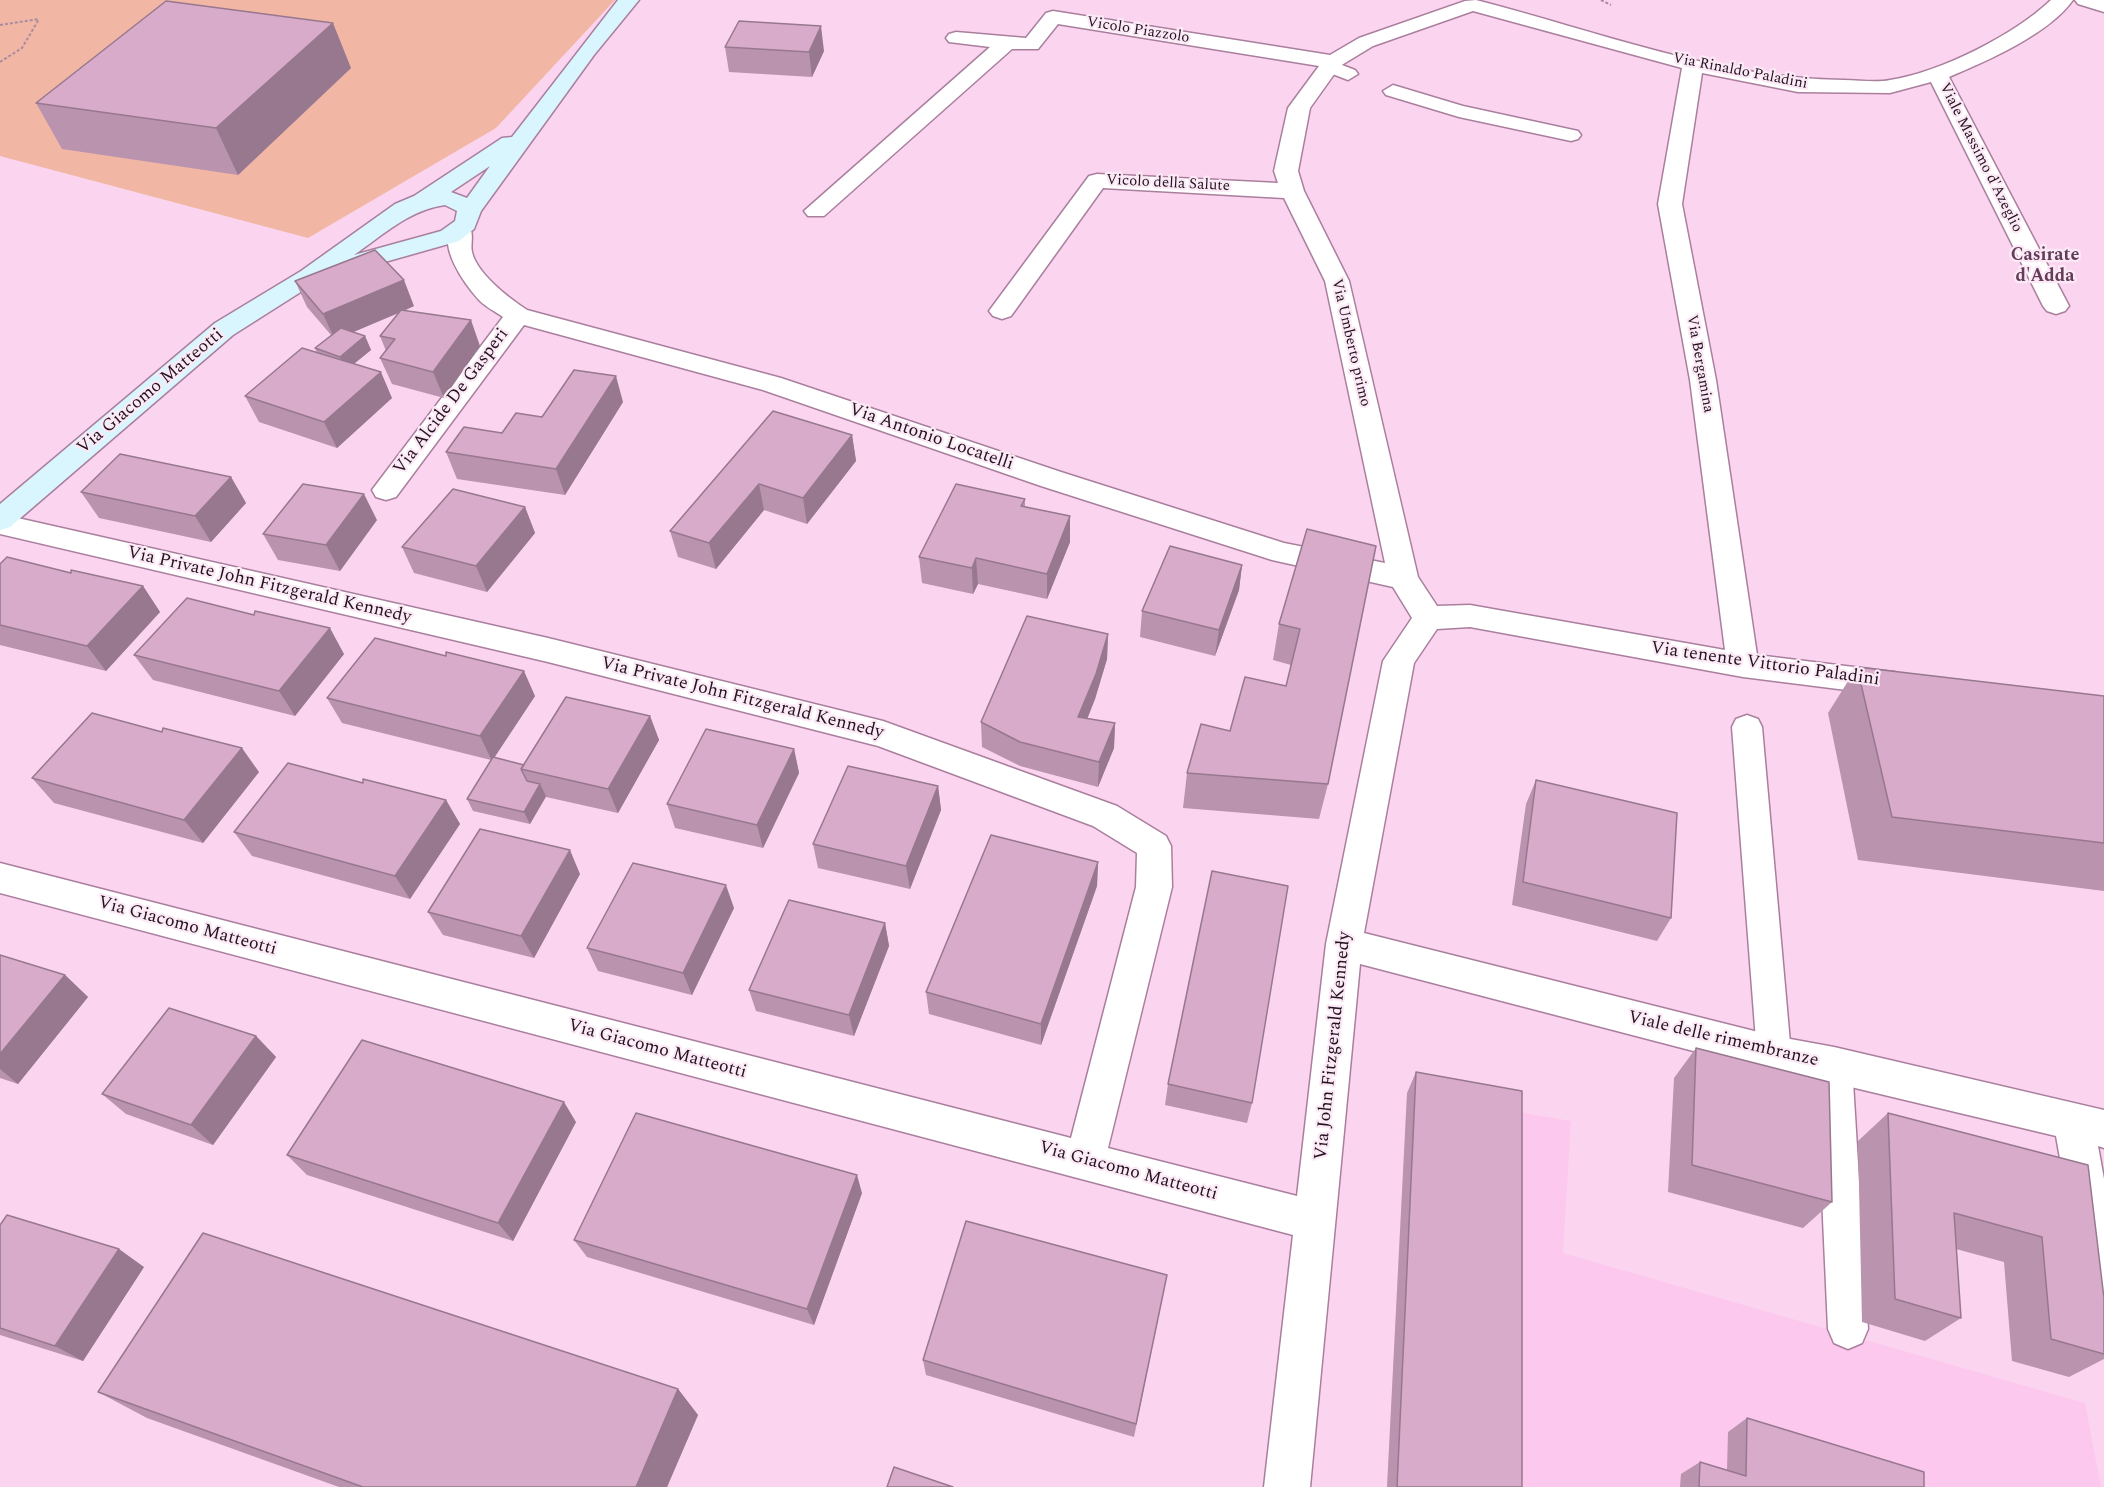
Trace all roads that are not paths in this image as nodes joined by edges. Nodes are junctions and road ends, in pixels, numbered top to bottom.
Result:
1 (628, 0) edge
2 (2063, 0) edge
3 (2085, 0) edge
4 (1470, 3) edge
5 (2104, 6) edge
6 (956, 38) dead end
7 (1007, 43) junction
8 (1693, 65) junction
9 (1337, 67) junction
10 (1937, 74) junction
11 (1393, 91) dead end
12 (529, 130) junction
13 (1571, 135) dead end
14 (1292, 191) junction
15 (422, 201) junction
16 (816, 211) dead end
17 (465, 220) junction
18 (310, 276) junction
19 (2056, 306) dead end
20 (1002, 311) dead end
21 (518, 315) junction
22 (386, 490) dead end
23 (0, 522) edge
24 (1403, 578) junction
25 (1428, 618) junction
26 (1743, 665) junction
27 (1917, 687) edge
28 (1747, 727) dead end
29 (0, 878) edge
30 (1344, 944) junction
31 (1774, 1054) junction
32 (1834, 1065) junction
33 (2089, 1125) edge
34 (1085, 1161) junction
35 (1315, 1221) junction
36 (2104, 1288) edge
37 (1848, 1329) dead end
38 (1287, 1487) edge

1 - 12 street
2 - 10 street, Via Rinaldo Paladini
3 - 5 street
4 - 8 street, Via Rinaldo Paladini
4 - 9 street, Via Umberto primo
6 - 7 street, Vicolo Piazzolo
7 - 9 street, Vicolo Piazzolo
7 - 16 street
8 - 10 street, Via Rinaldo Paladini
8 - 26 street, Via Bergamina
9 - 14 street, Via Umberto primo
10 - 19 street, Viale Massimo d'Azeglio
11 - 13 lane
12 - 15 street
12 - 17 street
14 - 20 street, Vicolo della Salute
14 - 24 street, Via Umberto primo
15 - 17 street
15 - 18 street, Via Giacomo Matteotti
17 - 18 street, Via Giacomo Matteotti
17 - 21 street, Via Antonio Locatelli
18 - 23 street, Via Giacomo Matteotti
21 - 22 street, Via Alcide De Gasperi
21 - 24 street, Via Antonio Locatelli
23 - 34 street, Via Private John Fitzgerald Kennedy
24 - 25 street
25 - 26 street, Via tenente Vittorio Paladini
25 - 30 street, Via John Fitzgerald Kennedy
26 - 27 street, Via tenente Vittorio Paladini
28 - 31 lane
29 - 34 street, Via Giacomo Matteotti
30 - 31 street, Viale delle rimembranze
30 - 35 street, Via John Fitzgerald Kennedy
31 - 32 street, Viale delle rimembranze
32 - 33 street, Viale delle rimembranze
32 - 37 lane
33 - 36 street
34 - 35 street, Via Giacomo Matteotti
35 - 38 street, Via John Fitzgerald Kennedy

